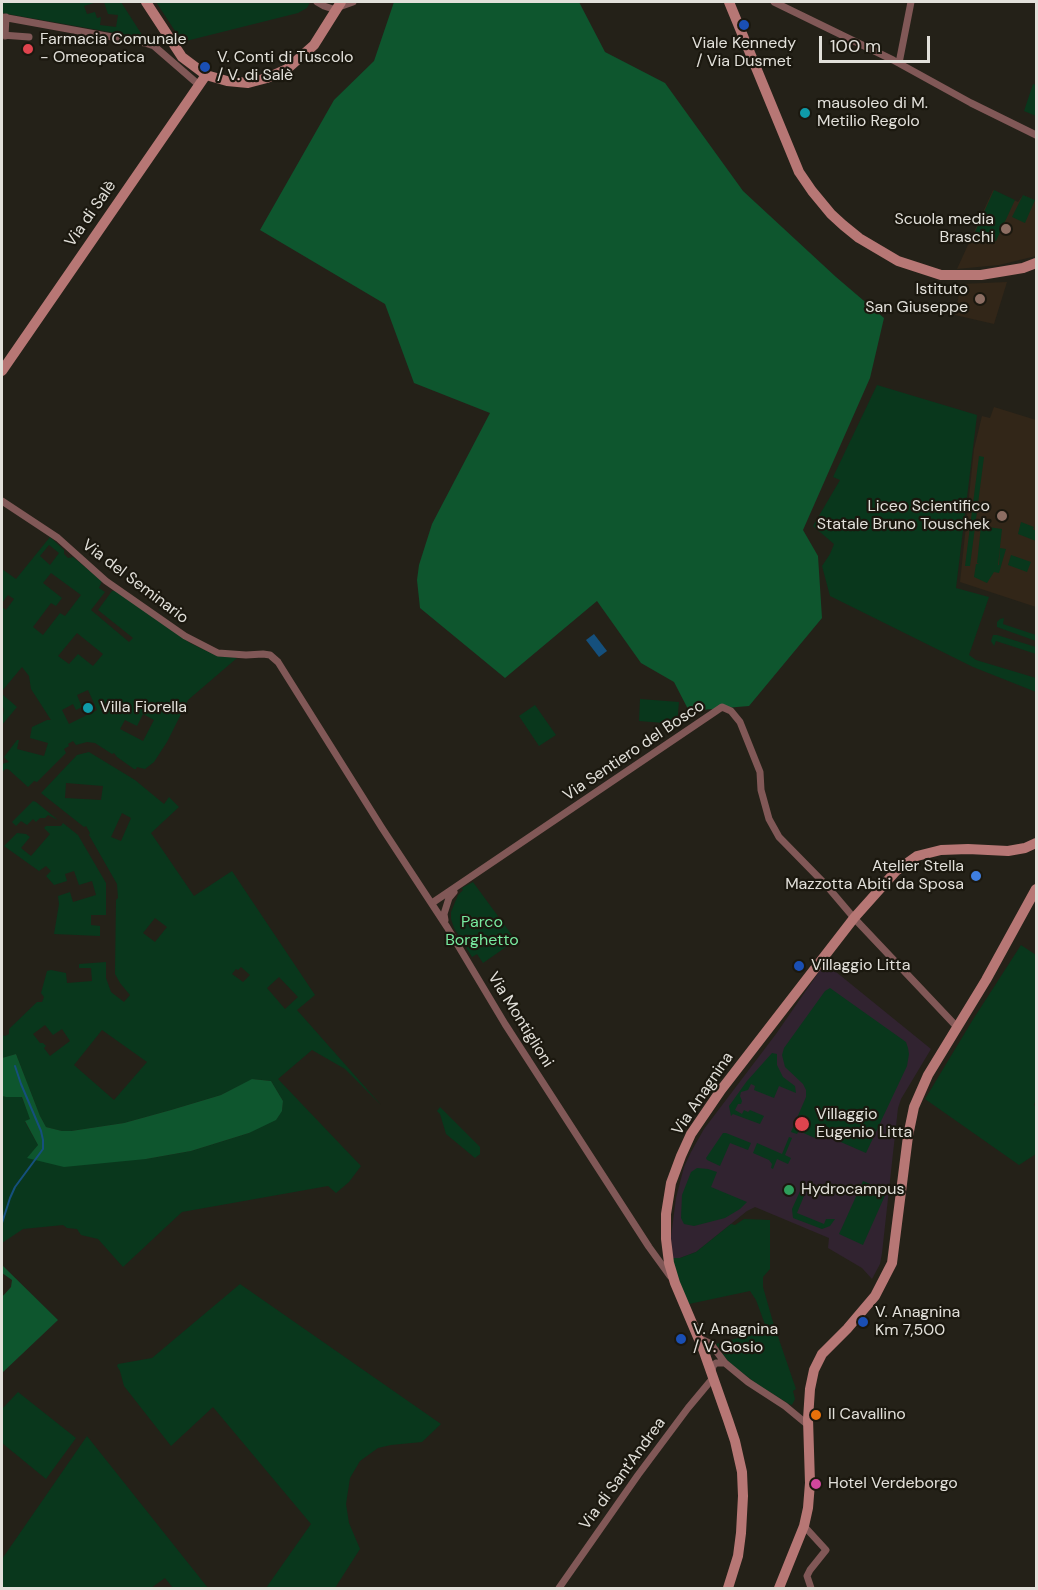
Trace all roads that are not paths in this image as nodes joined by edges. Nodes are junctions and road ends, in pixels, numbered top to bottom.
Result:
1 (146, 2) edge
2 (317, 2) edge
3 (353, 2) edge
4 (729, 2) edge
5 (774, 2) edge
6 (911, 2) edge
7 (338, 6) edge
8 (4, 17) edge
9 (3, 36) edge
10 (29, 37) dead end
11 (899, 63) junction
12 (203, 80) junction
13 (1036, 135) edge
14 (1036, 263) edge
15 (2, 371) edge
16 (2, 501) edge
17 (263, 654) joint
18 (1036, 843) edge
19 (462, 884) junction
20 (1036, 889) edge
21 (432, 903) junction
22 (854, 918) junction
23 (447, 927) junction
24 (957, 1027) junction
25 (666, 1239) junction
26 (649, 1247) junction
27 (675, 1283) junction
28 (699, 1338) junction
29 (703, 1349) junction
30 (725, 1363) junction
31 (713, 1378) junction
32 (808, 1425) junction
33 (804, 1526) junction
34 (559, 1588) edge
35 (728, 1588) edge
36 (779, 1588) edge
37 (811, 1588) edge

1 - 12 main road
2 - 7 street
3 - 7 street
4 - 14 main road
5 - 11 street
6 - 11 street
7 - 12 main road
8 - 9 street
8 - 12 street
9 - 10 street
11 - 13 street
12 - 15 main road, Via di Salè
16 - 17 street, Via del Seminario
17 - 21 street, Via Montiglioni
18 - 22 main road, Via Anagnina
19 - 21 street, Via Sentiero del Bosco
19 - 22 street, Via Sentiero del Bosco
19 - 23 street, Via Sentiero del Bosco
20 - 24 main road
21 - 23 street, Via Montiglioni
22 - 24 street, Via Sentiero del Bosco
22 - 25 main road, Via Anagnina
23 - 26 street, Via Montiglioni
24 - 32 main road
25 - 26 street
25 - 27 main road, Via Anagnina
26 - 27 street, Via Montiglioni
27 - 28 main road, Via Anagnina
28 - 29 main road, Via Anagnina
28 - 30 street
29 - 30 street
29 - 31 main road, Via Anagnina
30 - 31 street, Via di Sant'Andrea
30 - 32 street
31 - 34 street, Via di Sant'Andrea
31 - 35 main road, Via Anagnina
32 - 33 main road
33 - 36 main road
33 - 37 street

